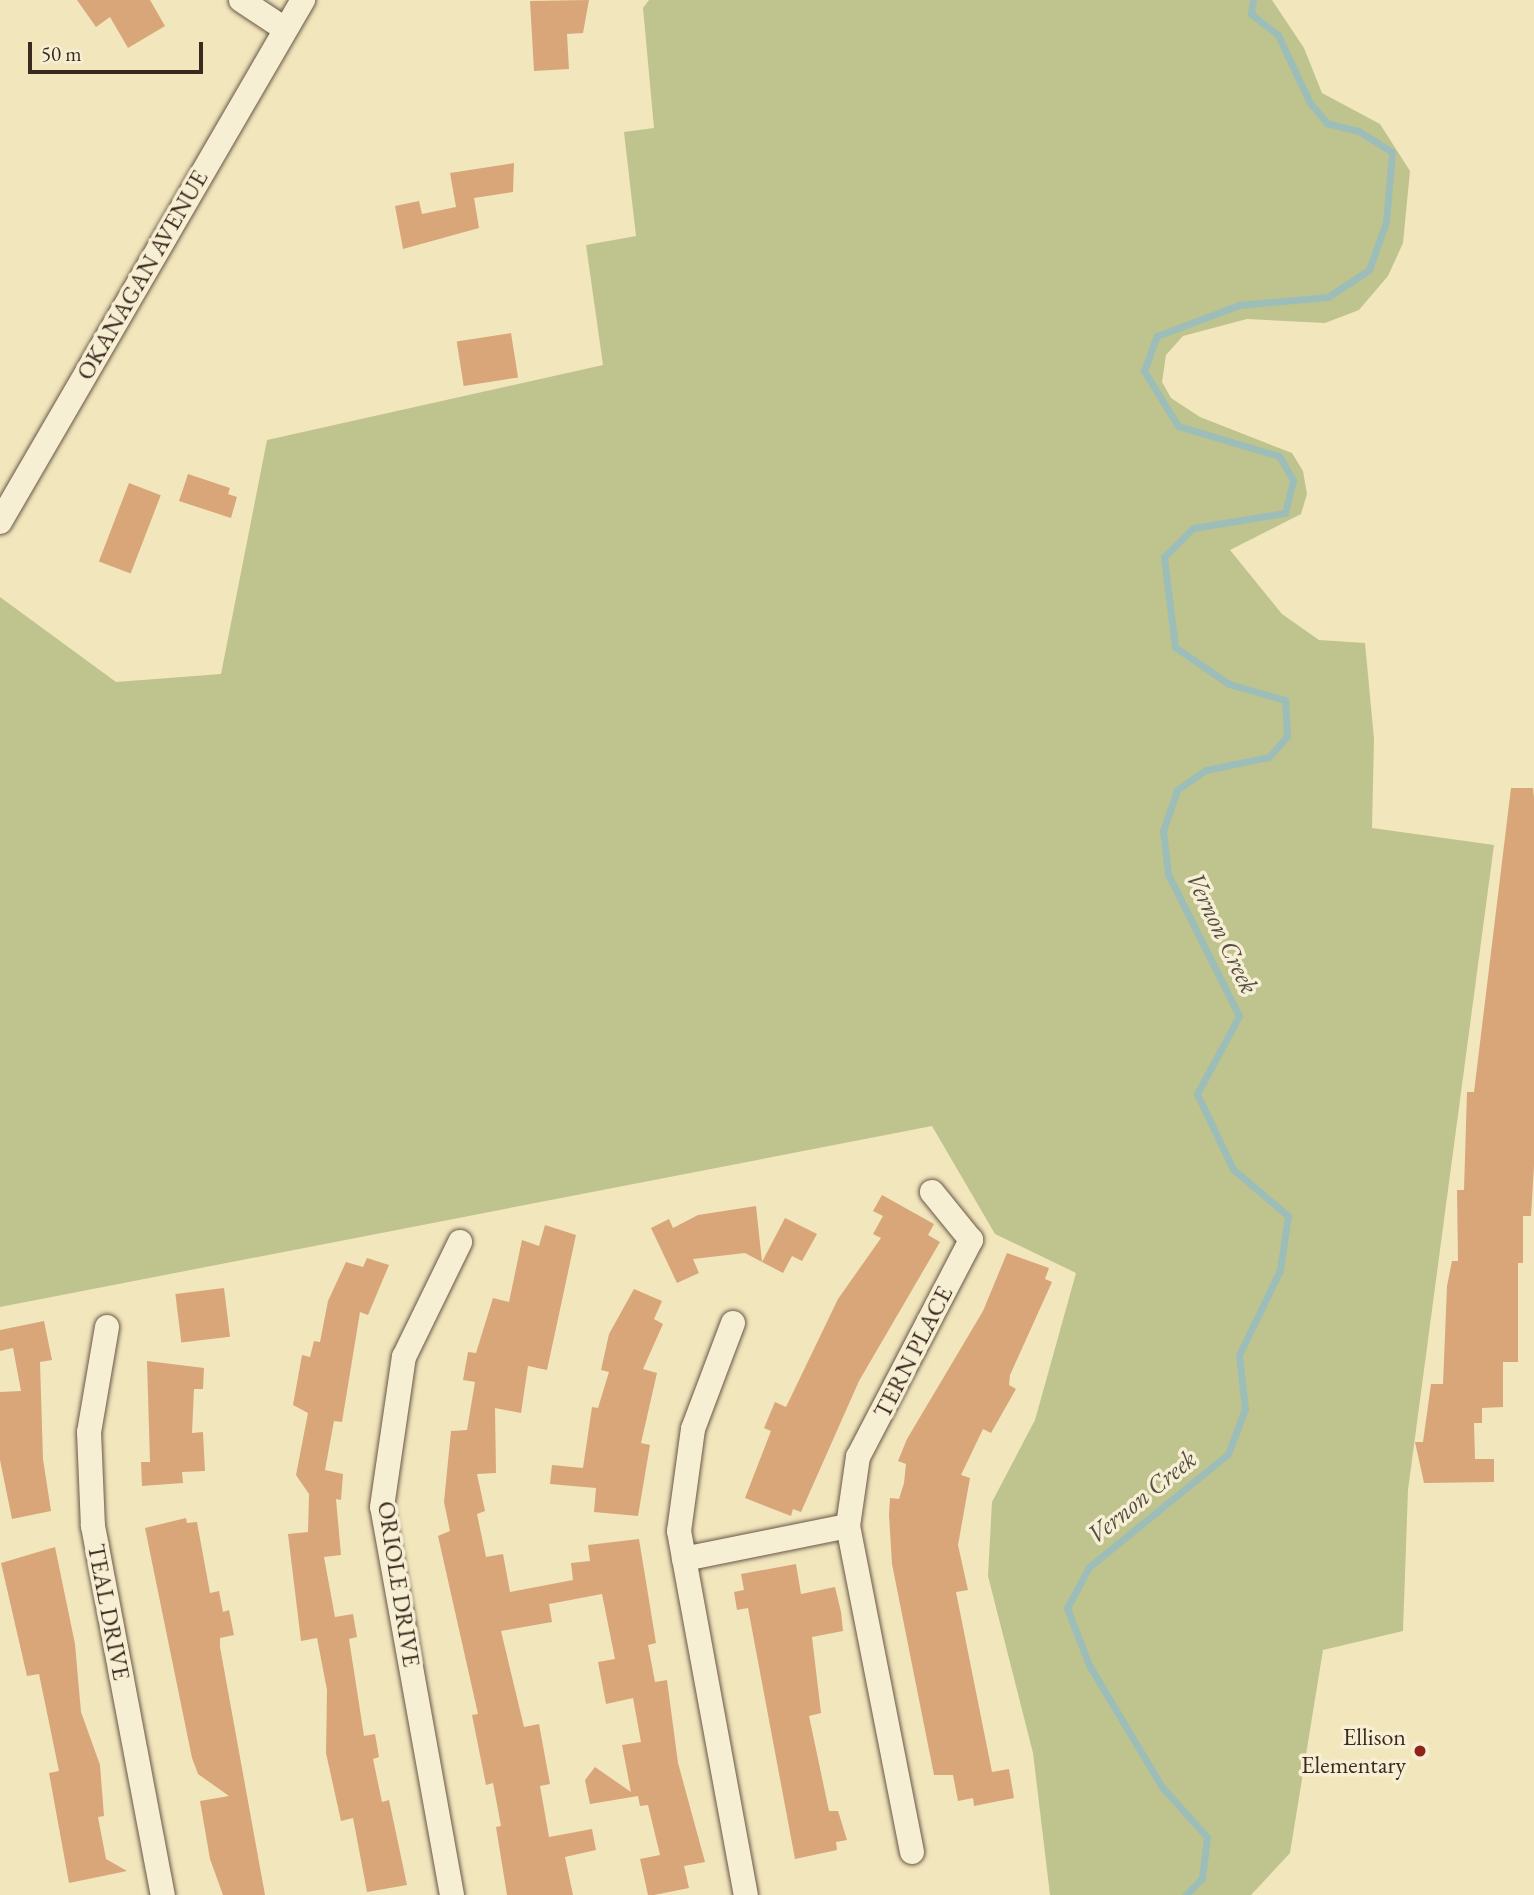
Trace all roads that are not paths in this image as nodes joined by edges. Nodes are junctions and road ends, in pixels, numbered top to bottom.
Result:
1 (242, 0) edge
2 (303, 0) edge
3 (285, 29) junction
4 (0, 522) edge
5 (932, 1192) dead end
6 (460, 1242) dead end
7 (733, 1323) dead end
8 (107, 1327) dead end
9 (848, 1526) junction
10 (684, 1559) junction
11 (912, 1852) dead end
12 (163, 1895) edge
13 (452, 1895) edge
14 (746, 1895) edge

1 - 3 street
2 - 3 street, OKANAGAN AVENUE
3 - 4 street, OKANAGAN AVENUE
5 - 9 street, TERN PLACE
6 - 13 street, ORIOLE DRIVE
7 - 10 street
8 - 12 street, TEAL DRIVE
9 - 10 street
9 - 11 street, TERN PLACE
10 - 14 street

